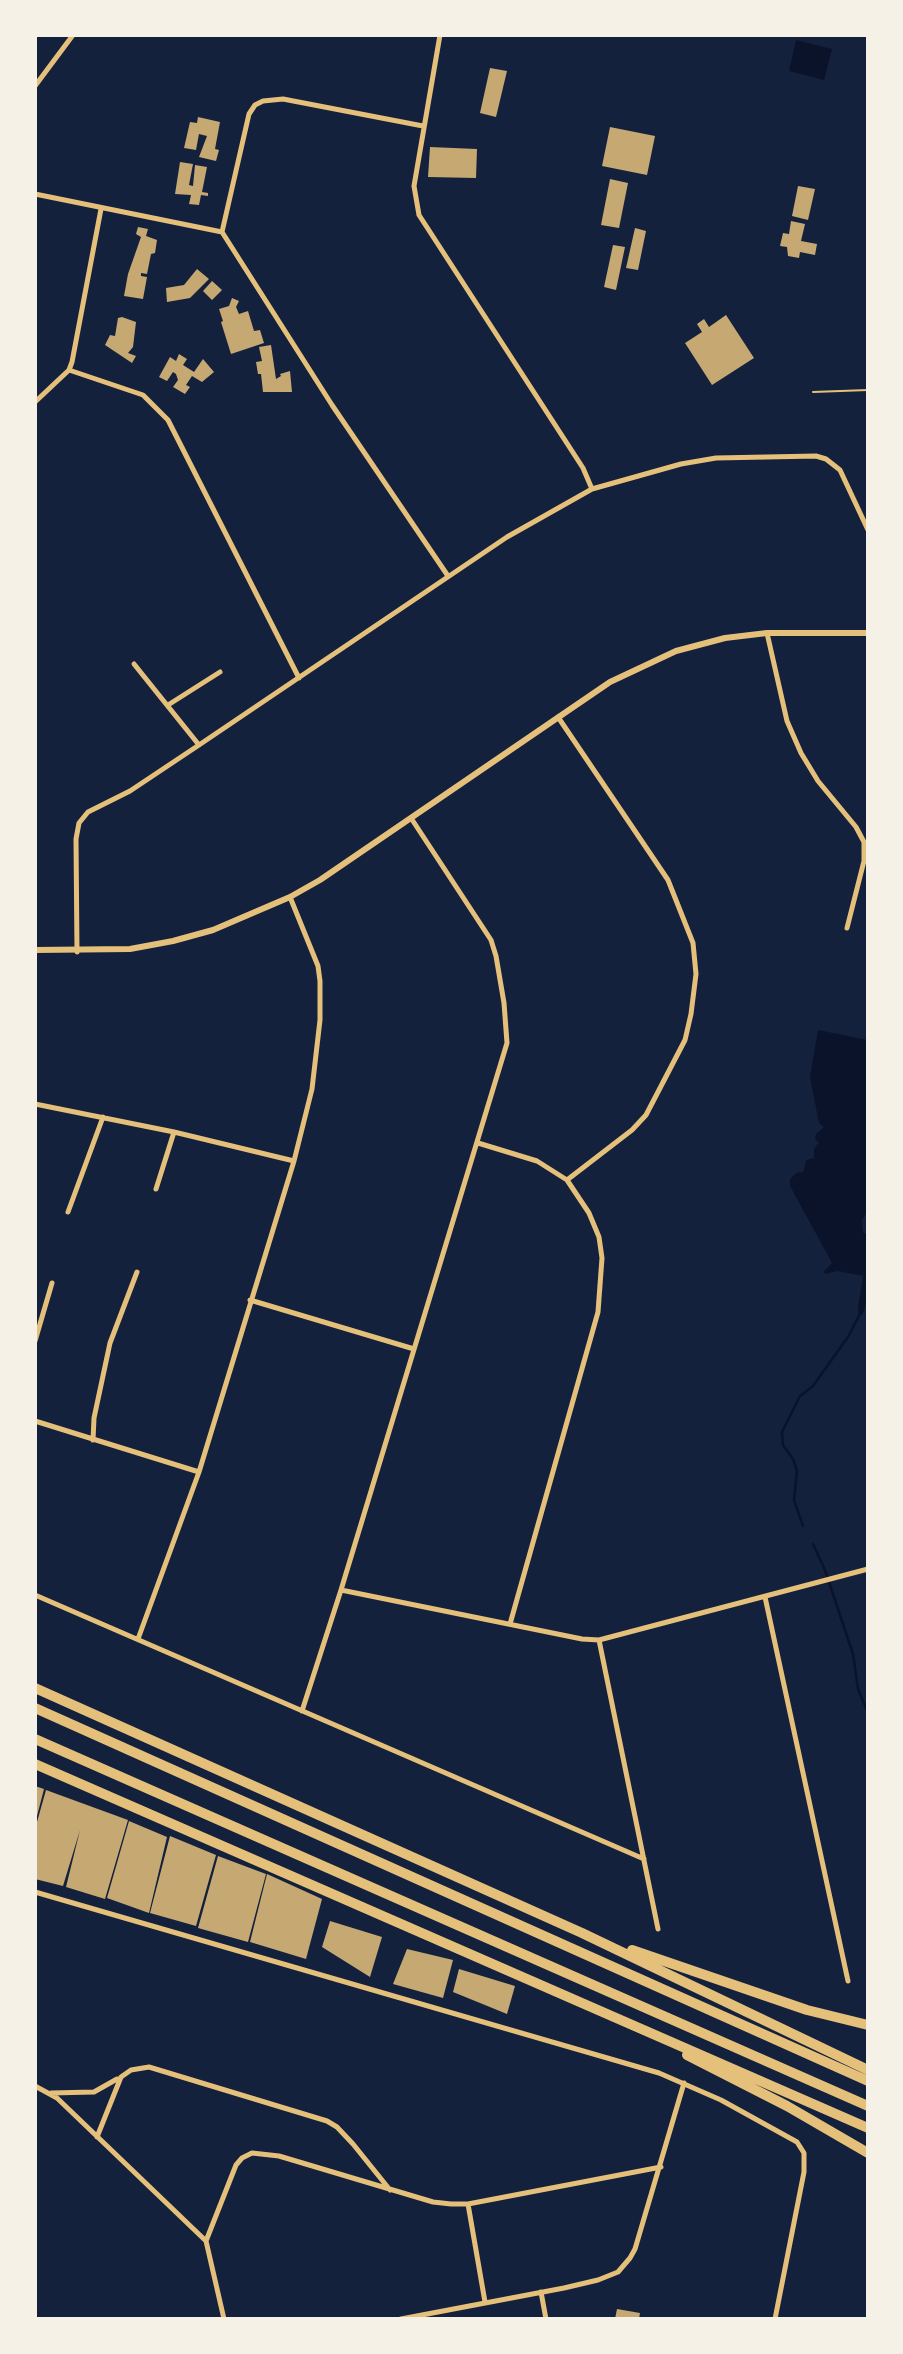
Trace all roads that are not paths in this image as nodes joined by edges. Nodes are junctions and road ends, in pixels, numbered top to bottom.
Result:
1 (72, 35) edge
2 (440, 35) edge
3 (35, 86) edge
4 (423, 126) junction
5 (35, 194) edge
6 (102, 209) junction
7 (222, 232) junction
8 (69, 370) junction
9 (35, 402) edge
10 (592, 488) junction
11 (868, 530) edge
12 (449, 576) junction
13 (767, 633) junction
14 (868, 633) edge
15 (134, 664) dead end
16 (220, 672) dead end
17 (299, 678) junction
18 (168, 705) junction
19 (558, 717) junction
20 (199, 745) junction
21 (411, 818) junction
22 (290, 897) junction
23 (847, 929) dead end
24 (35, 950) edge
25 (77, 952) junction
26 (35, 1104) edge
27 (103, 1117) junction
28 (174, 1132) junction
29 (478, 1143) junction
30 (294, 1161) junction
31 (567, 1180) junction
32 (156, 1189) dead end
33 (68, 1212) dead end
34 (137, 1272) dead end
35 (52, 1283) dead end
36 (250, 1300) junction
37 (35, 1341) edge
38 (414, 1349) junction
39 (35, 1421) edge
40 (93, 1440) junction
41 (199, 1472) junction
42 (868, 1569) edge
43 (341, 1590) junction
44 (35, 1595) edge
45 (765, 1597) junction
46 (510, 1623) junction
47 (138, 1639) junction
48 (598, 1640) junction
49 (35, 1688) edge
50 (35, 1708) edge
51 (302, 1711) junction
52 (35, 1740) edge
53 (35, 1764) edge
54 (644, 1858) junction
55 (35, 1892) edge
56 (659, 1930) dead end
57 (582, 1933) junction
58 (848, 1981) dead end
59 (868, 2025) edge
60 (670, 2042) junction
61 (868, 2070) edge
62 (121, 2077) junction
63 (868, 2081) edge
64 (684, 2083) junction
65 (35, 2086) edge
66 (51, 2093) junction
67 (810, 2104) junction
68 (868, 2106) edge
69 (868, 2128) edge
70 (868, 2135) edge
71 (97, 2137) junction
72 (868, 2153) edge
73 (661, 2167) junction
74 (390, 2190) junction
75 (468, 2204) junction
76 (206, 2241) junction
77 (541, 2292) junction
78 (485, 2302) junction
79 (224, 2319) edge
80 (401, 2319) edge
81 (546, 2319) edge
82 (775, 2319) edge

1 - 3 street
2 - 4 street
4 - 7 street
4 - 10 street
5 - 6 street
6 - 7 street
6 - 8 street
7 - 12 street
8 - 9 street
8 - 17 street
10 - 11 street
10 - 12 street
12 - 17 street
13 - 14 street
13 - 19 street
13 - 23 street
15 - 18 street
16 - 18 street
17 - 20 street
18 - 20 street
19 - 21 street
19 - 31 street
20 - 25 street
21 - 22 street
21 - 29 street
22 - 25 street
22 - 30 street
24 - 25 street
26 - 27 street
27 - 28 street
27 - 33 street
28 - 30 street
28 - 32 street
29 - 31 street
29 - 38 street
30 - 36 street
31 - 46 street
34 - 40 street
35 - 37 street
36 - 38 street
36 - 41 street
38 - 43 street
39 - 40 street
40 - 41 street
41 - 47 street
42 - 45 street
43 - 46 street
43 - 51 street
44 - 47 street
45 - 48 street
45 - 58 street
46 - 48 street
47 - 51 street
48 - 54 street
49 - 57 highway
50 - 63 highway
51 - 54 street
52 - 68 highway
53 - 60 highway
54 - 56 street
55 - 64 street
57 - 59 highway
57 - 61 highway
60 - 67 highway
60 - 72 highway
62 - 66 street
62 - 71 street
62 - 74 street
64 - 73 street
64 - 82 street
65 - 66 street
66 - 71 street
67 - 69 highway
67 - 70 highway
71 - 76 street
73 - 75 street
73 - 77 street
74 - 75 street
74 - 76 street
75 - 78 street
76 - 79 street
77 - 78 street
77 - 81 street
78 - 80 street

